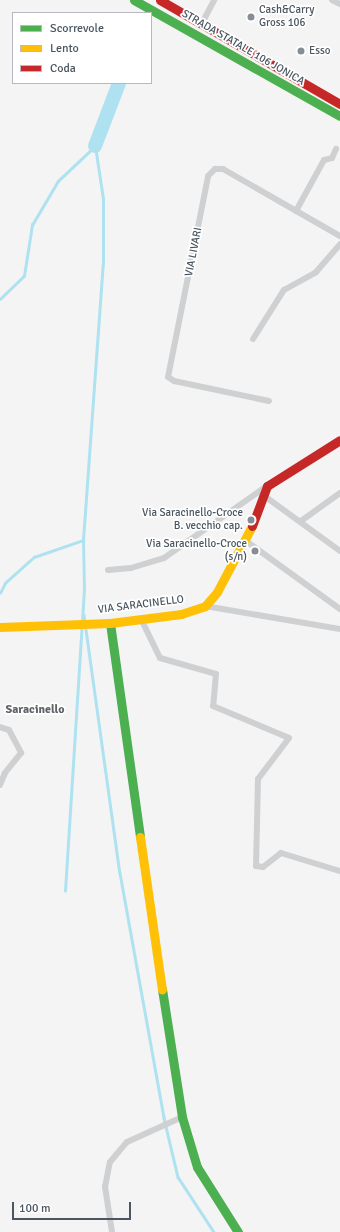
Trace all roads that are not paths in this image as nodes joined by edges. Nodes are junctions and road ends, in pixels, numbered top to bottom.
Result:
1 (134, 0) edge
2 (160, 0) edge
3 (214, 0) edge
4 (332, 0) edge
5 (340, 4) edge
6 (202, 23) junction
7 (340, 104) edge
8 (340, 116) edge
9 (336, 148) dead end
10 (296, 211) junction
11 (340, 236) edge
12 (340, 244) edge
13 (253, 339) dead end
14 (269, 401) dead end
15 (340, 440) edge
16 (267, 486) junction
17 (340, 493) edge
18 (263, 495) junction
19 (301, 521) junction
20 (246, 541) junction
21 (340, 551) edge
22 (108, 570) dead end
23 (205, 606) junction
24 (340, 609) edge
25 (141, 619) junction
26 (108, 623) junction
27 (0, 627) edge
28 (340, 629) edge
29 (0, 727) edge
30 (0, 785) edge
31 (340, 871) edge
32 (182, 1117) junction
33 (112, 1232) edge
34 (238, 1232) edge

1 - 8 main road, STRADA STATALE 106 JONICA
2 - 6 main road, STRADA STATALE 106 JONICA
3 - 6 street
4 - 5 street
6 - 7 main road, STRADA STATALE 106 JONICA
9 - 10 street
10 - 11 street, VIA LIVARI
10 - 14 street, VIA LIVARI
12 - 13 street
15 - 16 main road
16 - 18 main road
16 - 22 street
17 - 19 street
18 - 19 street
18 - 20 main road
19 - 21 street
20 - 23 main road
20 - 24 street
23 - 25 main road, VIA SARACINELLO
23 - 28 street
25 - 26 main road, VIA SARACINELLO
25 - 31 street
26 - 27 main road, VIA SARACINELLO
26 - 32 main road
29 - 30 street
32 - 33 street
32 - 34 main road

